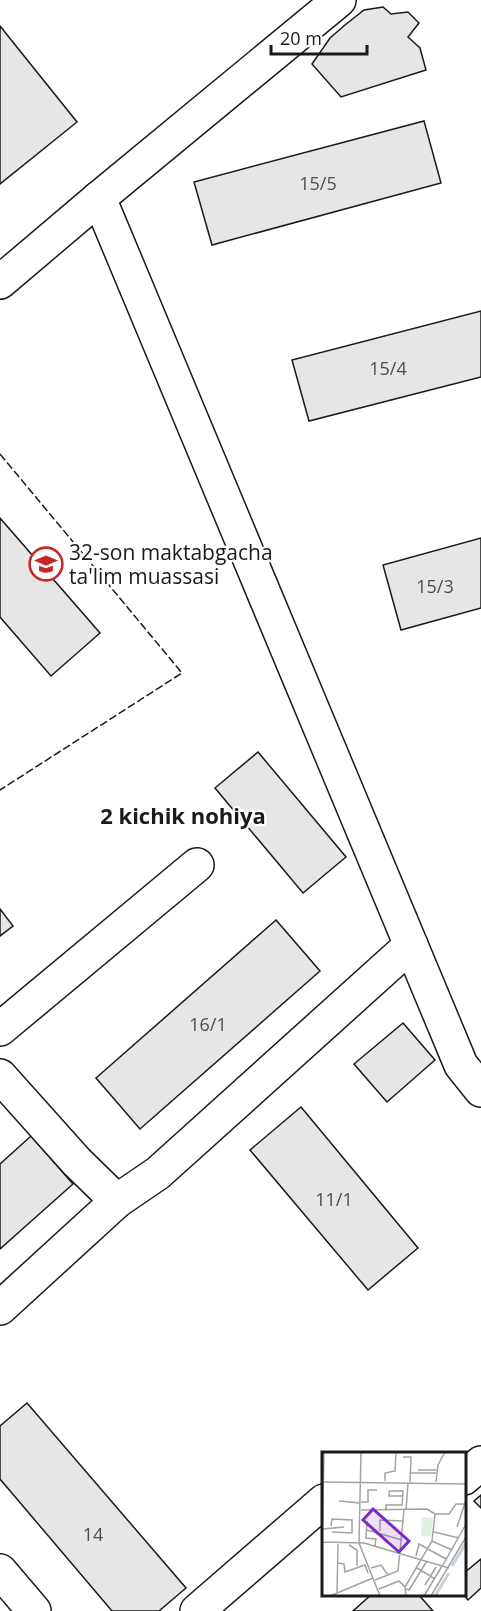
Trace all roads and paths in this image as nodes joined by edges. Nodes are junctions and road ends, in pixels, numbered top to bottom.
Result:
1 (339, 0) edge
2 (99, 198) junction
3 (0, 282) edge
4 (197, 865) dead end
5 (411, 945) junction
6 (0, 1029) edge
7 (0, 1076) edge
8 (481, 1090) edge
9 (117, 1201) junction
10 (0, 1308) edge
11 (481, 1463) edge
12 (466, 1477) edge
13 (322, 1503) edge
14 (0, 1571) edge
15 (34, 1611) edge
16 (197, 1611) edge

1 - 2 street
2 - 3 street
2 - 5 street
4 - 6 street
5 - 8 street
5 - 9 street
7 - 9 street
9 - 10 street
11 - 12 street
13 - 16 street
14 - 15 street

